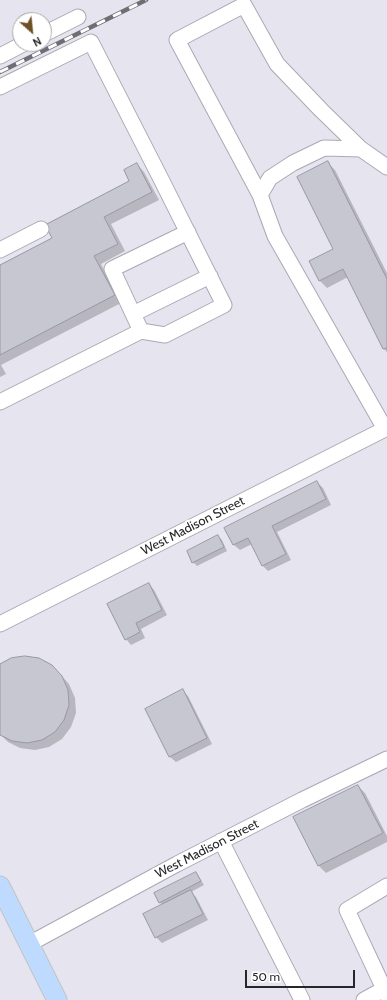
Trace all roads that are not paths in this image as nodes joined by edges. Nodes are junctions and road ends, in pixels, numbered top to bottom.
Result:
1 (78, 17) dead end
2 (52, 30) edge
3 (12, 50) edge
4 (0, 56) edge
5 (0, 87) edge
6 (361, 149) junction
7 (387, 167) edge
8 (260, 195) junction
9 (41, 229) dead end
10 (188, 232) junction
11 (0, 250) edge
12 (210, 276) junction
13 (133, 314) junction
14 (141, 331) junction
15 (0, 402) edge
16 (386, 429) edge
17 (0, 624) edge
18 (387, 759) edge
19 (221, 841) junction
20 (0, 886) edge
21 (387, 886) edge
22 (32, 950) junction
23 (385, 992) edge
24 (57, 1000) edge
25 (302, 1000) edge
26 (364, 1000) edge

1 - 2 street
3 - 4 street
5 - 10 street
6 - 7 street
6 - 8 street
6 - 8 street
8 - 16 street
9 - 11 street
10 - 12 street
10 - 13 street
12 - 13 street
12 - 14 street
13 - 14 street
14 - 15 street
16 - 17 street, West Madison Street
18 - 19 street, West Madison Street
19 - 22 street, West Madison Street
19 - 25 street
20 - 22 main road
21 - 23 street
22 - 24 main road
23 - 26 street

